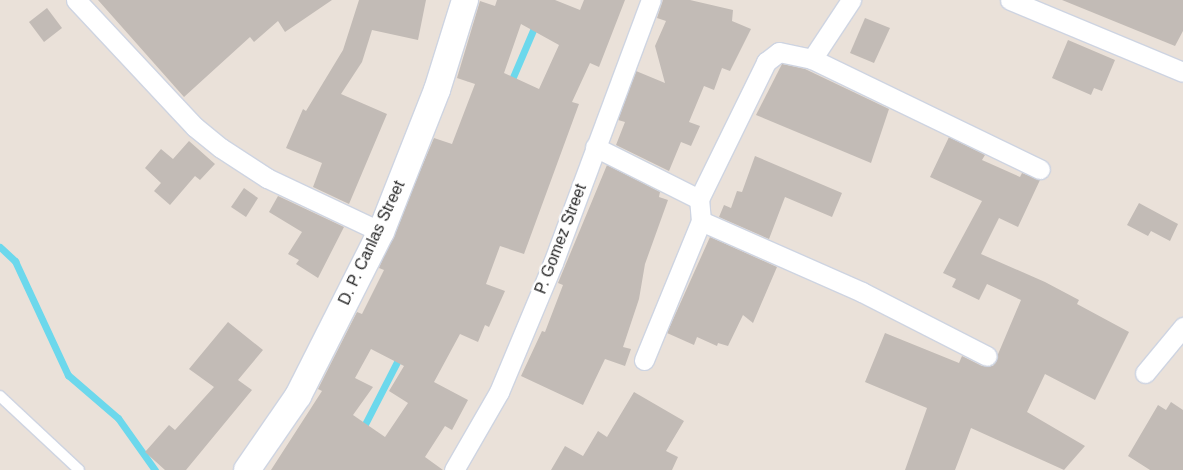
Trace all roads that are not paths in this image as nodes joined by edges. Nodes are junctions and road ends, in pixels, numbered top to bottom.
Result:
1 (76, 0) edge
2 (465, 0) edge
3 (651, 0) edge
4 (851, 0) edge
5 (1010, 0) edge
6 (812, 59) junction
7 (1183, 72) edge
8 (595, 147) junction
9 (1040, 169) dead end
10 (699, 199) junction
11 (701, 221) junction
12 (381, 232) junction
13 (1183, 327) edge
14 (987, 356) dead end
15 (644, 360) dead end
16 (1145, 373) dead end
17 (0, 396) edge
18 (78, 470) edge
19 (247, 470) edge
20 (454, 470) edge

1 - 12 street
2 - 12 main road, D. P. Canlas Street
3 - 8 street, P. Gomez Street
4 - 6 street
5 - 7 street
6 - 9 street
6 - 10 street
8 - 10 street
8 - 20 street, P. Gomez Street
10 - 11 street
11 - 14 street
11 - 15 street
12 - 19 main road, D. P. Canlas Street
13 - 16 street
17 - 18 lane

